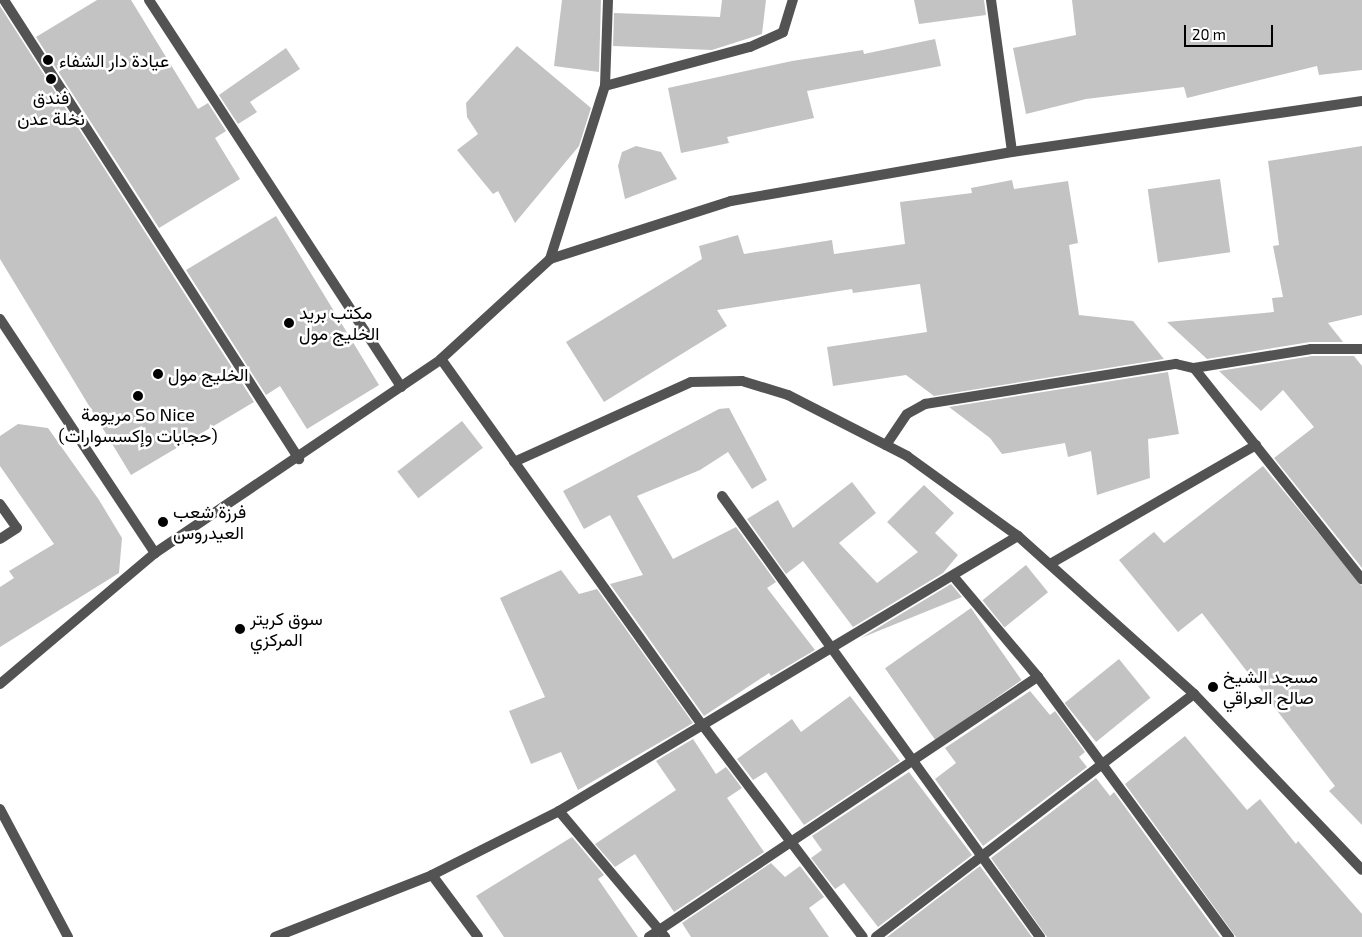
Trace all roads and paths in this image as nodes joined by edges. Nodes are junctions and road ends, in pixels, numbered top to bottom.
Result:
1 (4, 0) edge
2 (149, 0) edge
3 (608, 0) edge
4 (793, 0) edge
5 (991, 0) edge
6 (605, 86) junction
7 (1362, 101) edge
8 (1012, 152) junction
9 (550, 259) junction
10 (0, 319) edge
11 (1362, 349) edge
12 (441, 359) junction
13 (1194, 368) junction
14 (401, 387) junction
15 (886, 445) junction
16 (1256, 445) junction
17 (298, 459) junction
18 (514, 462) junction
19 (722, 496) dead end
20 (0, 504) edge
21 (1018, 536) junction
22 (0, 539) edge
23 (155, 553) junction
24 (1050, 564) junction
25 (953, 576) junction
26 (1362, 579) edge
27 (827, 646) junction
28 (1038, 677) junction
29 (0, 684) edge
30 (1194, 694) junction
31 (701, 723) junction
32 (912, 761) junction
33 (1100, 761) junction
34 (0, 809) edge
35 (559, 811) junction
36 (790, 843) junction
37 (980, 854) junction
38 (1362, 870) edge
39 (432, 875) junction
40 (662, 933) edge
41 (68, 937) edge
42 (275, 937) edge
43 (478, 937) edge
44 (649, 937) edge
45 (863, 937) edge
46 (876, 937) edge
47 (1040, 937) edge
48 (1230, 937) edge

1 - 17 street
2 - 14 street
3 - 6 street
4 - 6 street
5 - 8 street
6 - 9 street
7 - 8 street
8 - 9 street
9 - 12 street
10 - 23 street
11 - 13 street
12 - 14 street
12 - 18 street
13 - 15 street
13 - 16 street
14 - 17 street
15 - 18 street
15 - 21 street
16 - 24 street
16 - 26 street
17 - 23 street
18 - 31 street
19 - 27 street
20 - 22 street
21 - 24 street
21 - 25 street
23 - 29 street
24 - 30 street
25 - 27 street
25 - 28 street
27 - 31 street
27 - 32 street
28 - 32 street
28 - 33 street
30 - 33 street
30 - 38 street
31 - 35 street
31 - 36 street
32 - 36 street
32 - 37 street
33 - 37 street
33 - 48 street
34 - 41 street
35 - 39 street
35 - 40 street
36 - 40 street
36 - 45 street
37 - 46 street
37 - 47 street
39 - 42 street
39 - 43 street
40 - 44 street

